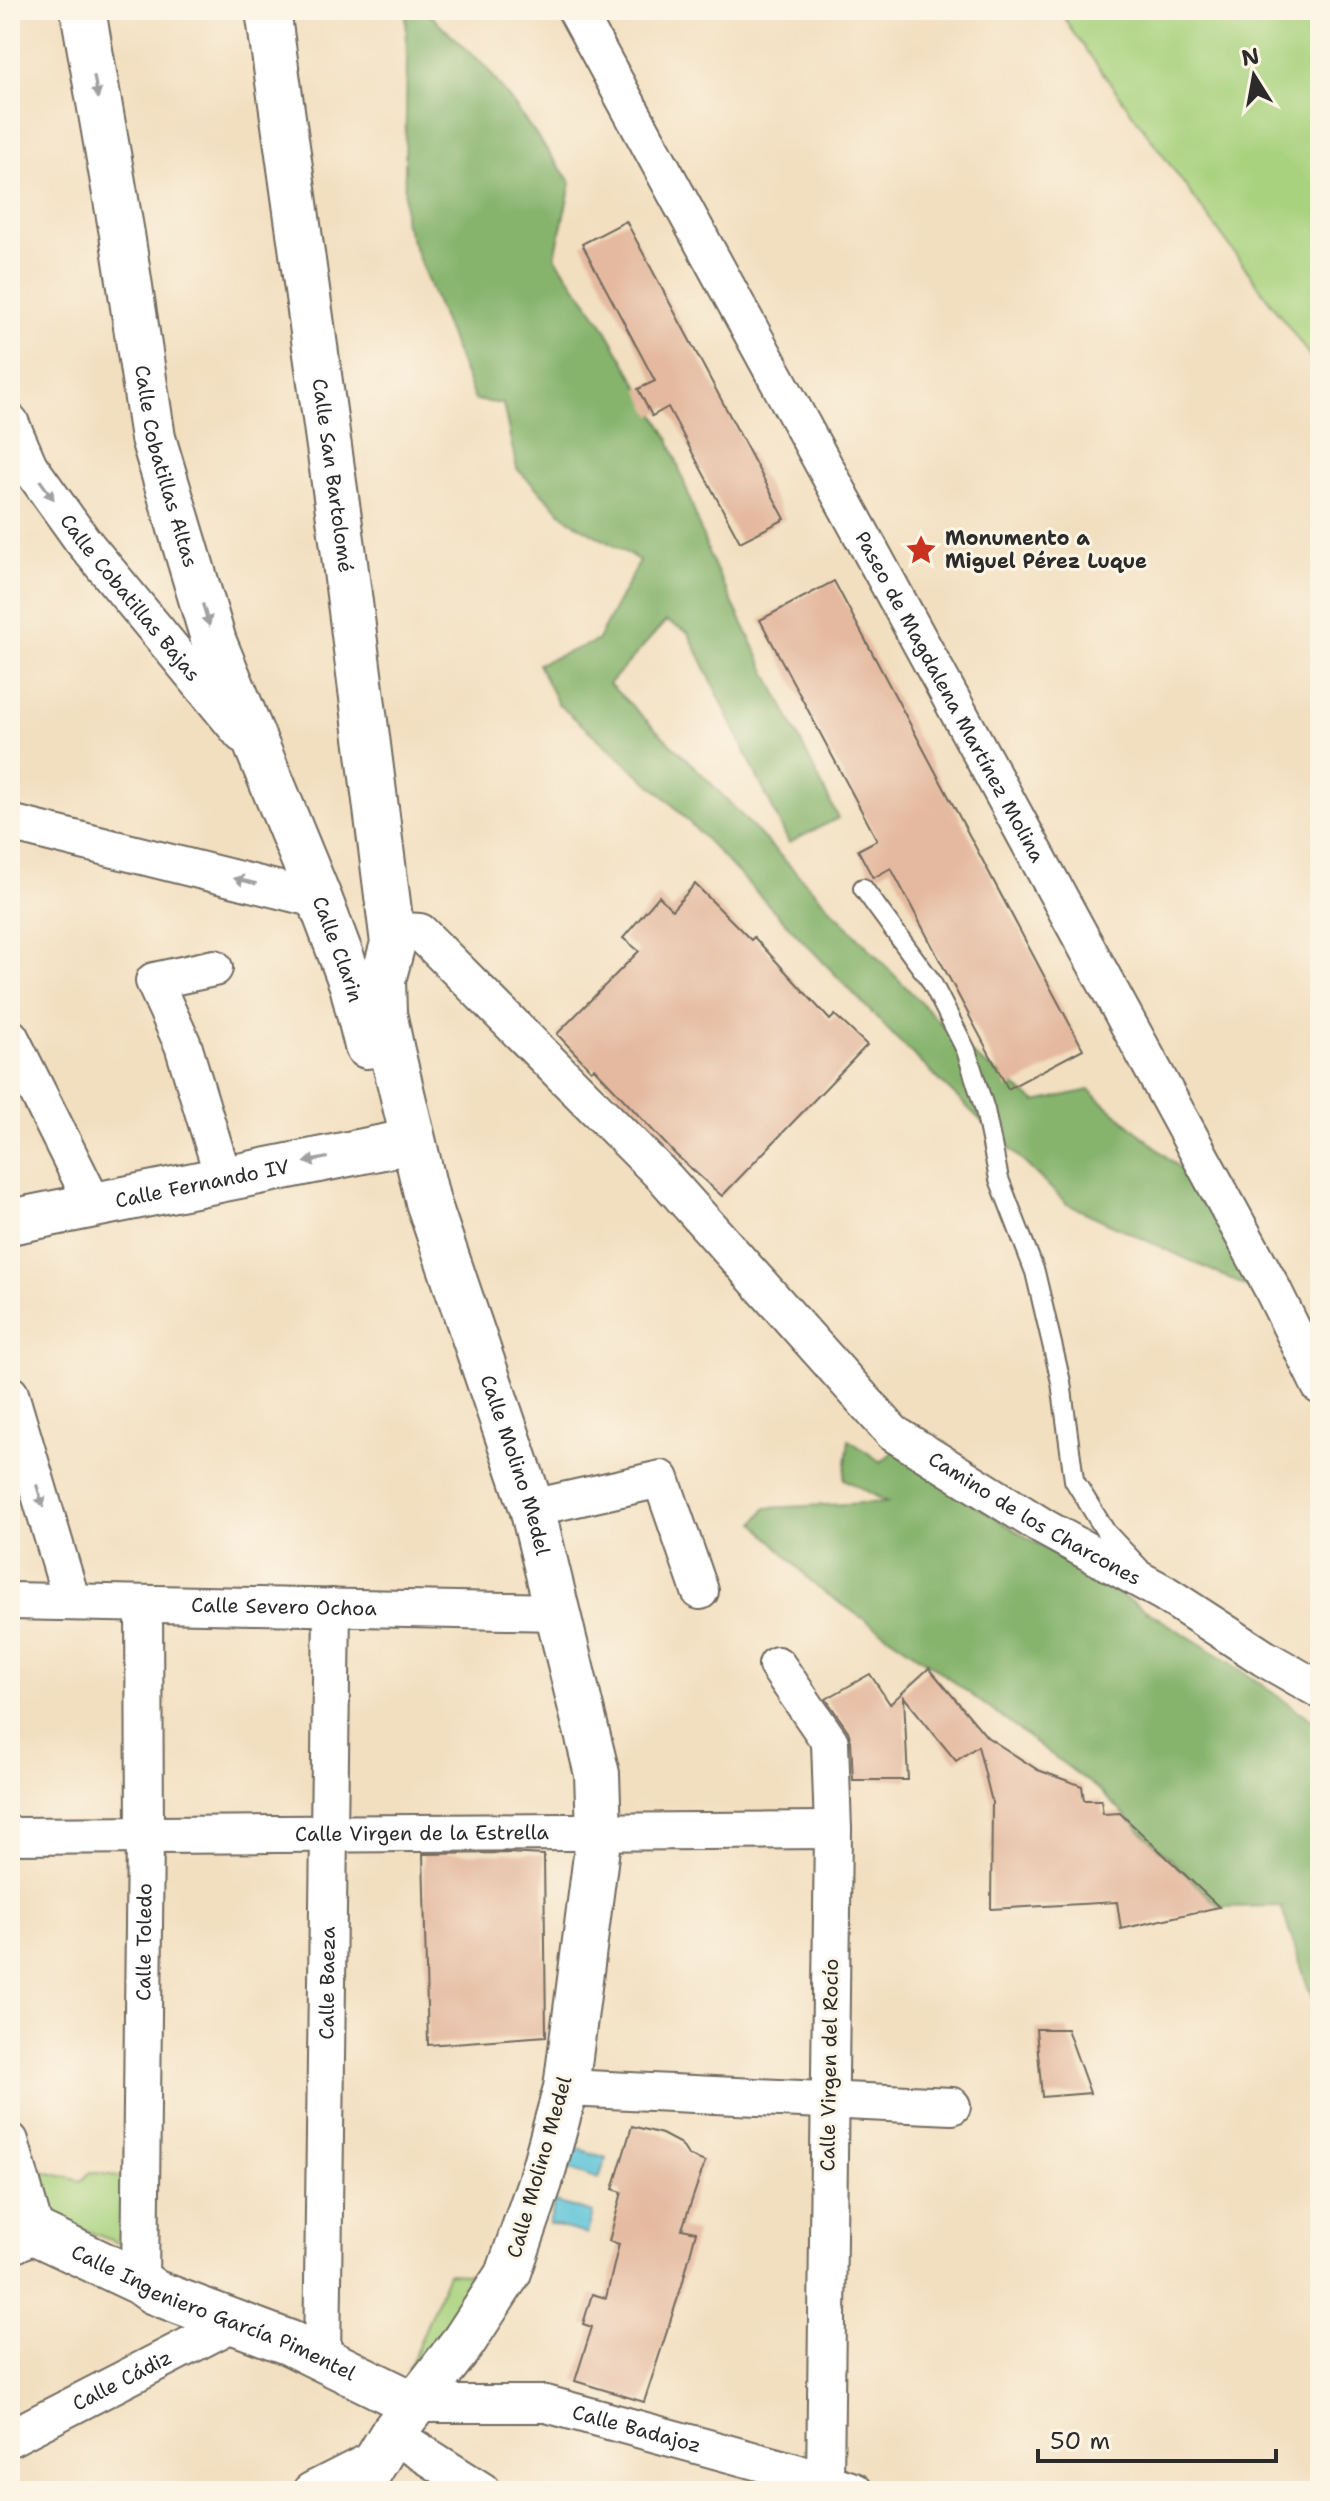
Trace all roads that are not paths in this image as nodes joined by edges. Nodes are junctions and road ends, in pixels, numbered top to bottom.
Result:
1 (83, 10) edge
2 (268, 10) edge
3 (576, 10) edge
4 (10, 422) edge
5 (266, 763) junction
6 (10, 823) edge
7 (863, 888) dead end
8 (320, 900) junction
9 (393, 943) junction
10 (214, 968) dead end
11 (10, 1037) edge
12 (393, 1145) junction
13 (224, 1180) junction
14 (428, 1202) junction
15 (94, 1205) junction
16 (10, 1222) edge
17 (1320, 1386) edge
18 (10, 1394) edge
19 (532, 1508) junction
20 (700, 1591) dead end
21 (1164, 1593) junction
22 (10, 1601) edge
23 (72, 1602) junction
24 (144, 1604) junction
25 (332, 1607) junction
26 (556, 1612) junction
27 (777, 1665) dead end
28 (1320, 1690) edge
29 (833, 1830) junction
30 (330, 1832) junction
31 (599, 1832) junction
32 (10, 1836) edge
33 (145, 1836) junction
34 (566, 2088) junction
35 (829, 2100) junction
36 (952, 2106) dead end
37 (10, 2141) edge
38 (19, 2235) edge
39 (140, 2282) junction
40 (235, 2322) junction
41 (322, 2359) junction
42 (10, 2438) edge
43 (386, 2446) edge
44 (839, 2486) edge
45 (311, 2491) edge
46 (482, 2491) edge

1 -> 5 street, Calle Cobatillas Altas
2 - 9 street, Calle San Bartolomé
3 - 17 street, Paseo de Magdalena Martínez Molina
4 -> 5 street, Calle Cobatillas Bajas
5 - 8 street, Calle Cobatillas Altas
8 -> 6 street, Calle Clarin
7 - 21 lane
8 - 12 street, Calle Clarin
9 - 14 street, Calle Molino Medel
9 - 21 street, Camino de los Charcones
10 - 13 street
11 - 15 street
12 -> 13 street, Calle Fernando IV
12 - 14 street, Calle Clarin
13 - 15 street, Calle Fernando IV
14 - 19 street, Calle Molino Medel
15 - 16 street, Calle Fernando IV
18 -> 23 street
19 - 20 street
19 - 26 street, Calle Molino Medel
21 - 28 street, Camino de los Charcones
22 - 23 street, Calle Severo Ochoa
23 - 24 street, Calle Severo Ochoa
24 - 25 street, Calle Severo Ochoa
24 - 33 street, Calle Toledo
25 - 26 street, Calle Severo Ochoa
25 - 30 street, Calle Baeza
26 - 31 street, Calle Molino Medel
27 - 29 street, Calle Virgen del Rocío
29 - 31 street, Calle Virgen de la Estrella
29 - 35 street, Calle Virgen del Rocío
30 - 31 street, Calle Virgen de la Estrella
30 - 33 street, Calle Virgen de la Estrella
30 - 41 street, Calle Baeza
31 - 34 street, Calle Molino Medel
32 - 33 street, Calle Virgen de la Estrella
33 - 39 street, Calle Toledo
34 - 35 street
34 - 43 street, Calle Molino Medel
35 - 36 street
35 - 44 street, Calle Virgen del Rocío
37 - 38 street
38 - 39 street, Calle Ingeniero García Pimentel
39 - 40 street, Calle Ingeniero García Pimentel
40 - 41 street, Calle Ingeniero García Pimentel
40 - 42 street, Calle Cádiz
41 - 43 street, Calle Ingeniero García Pimentel
43 - 44 street, Calle Badajoz
43 - 45 street
43 - 46 street

